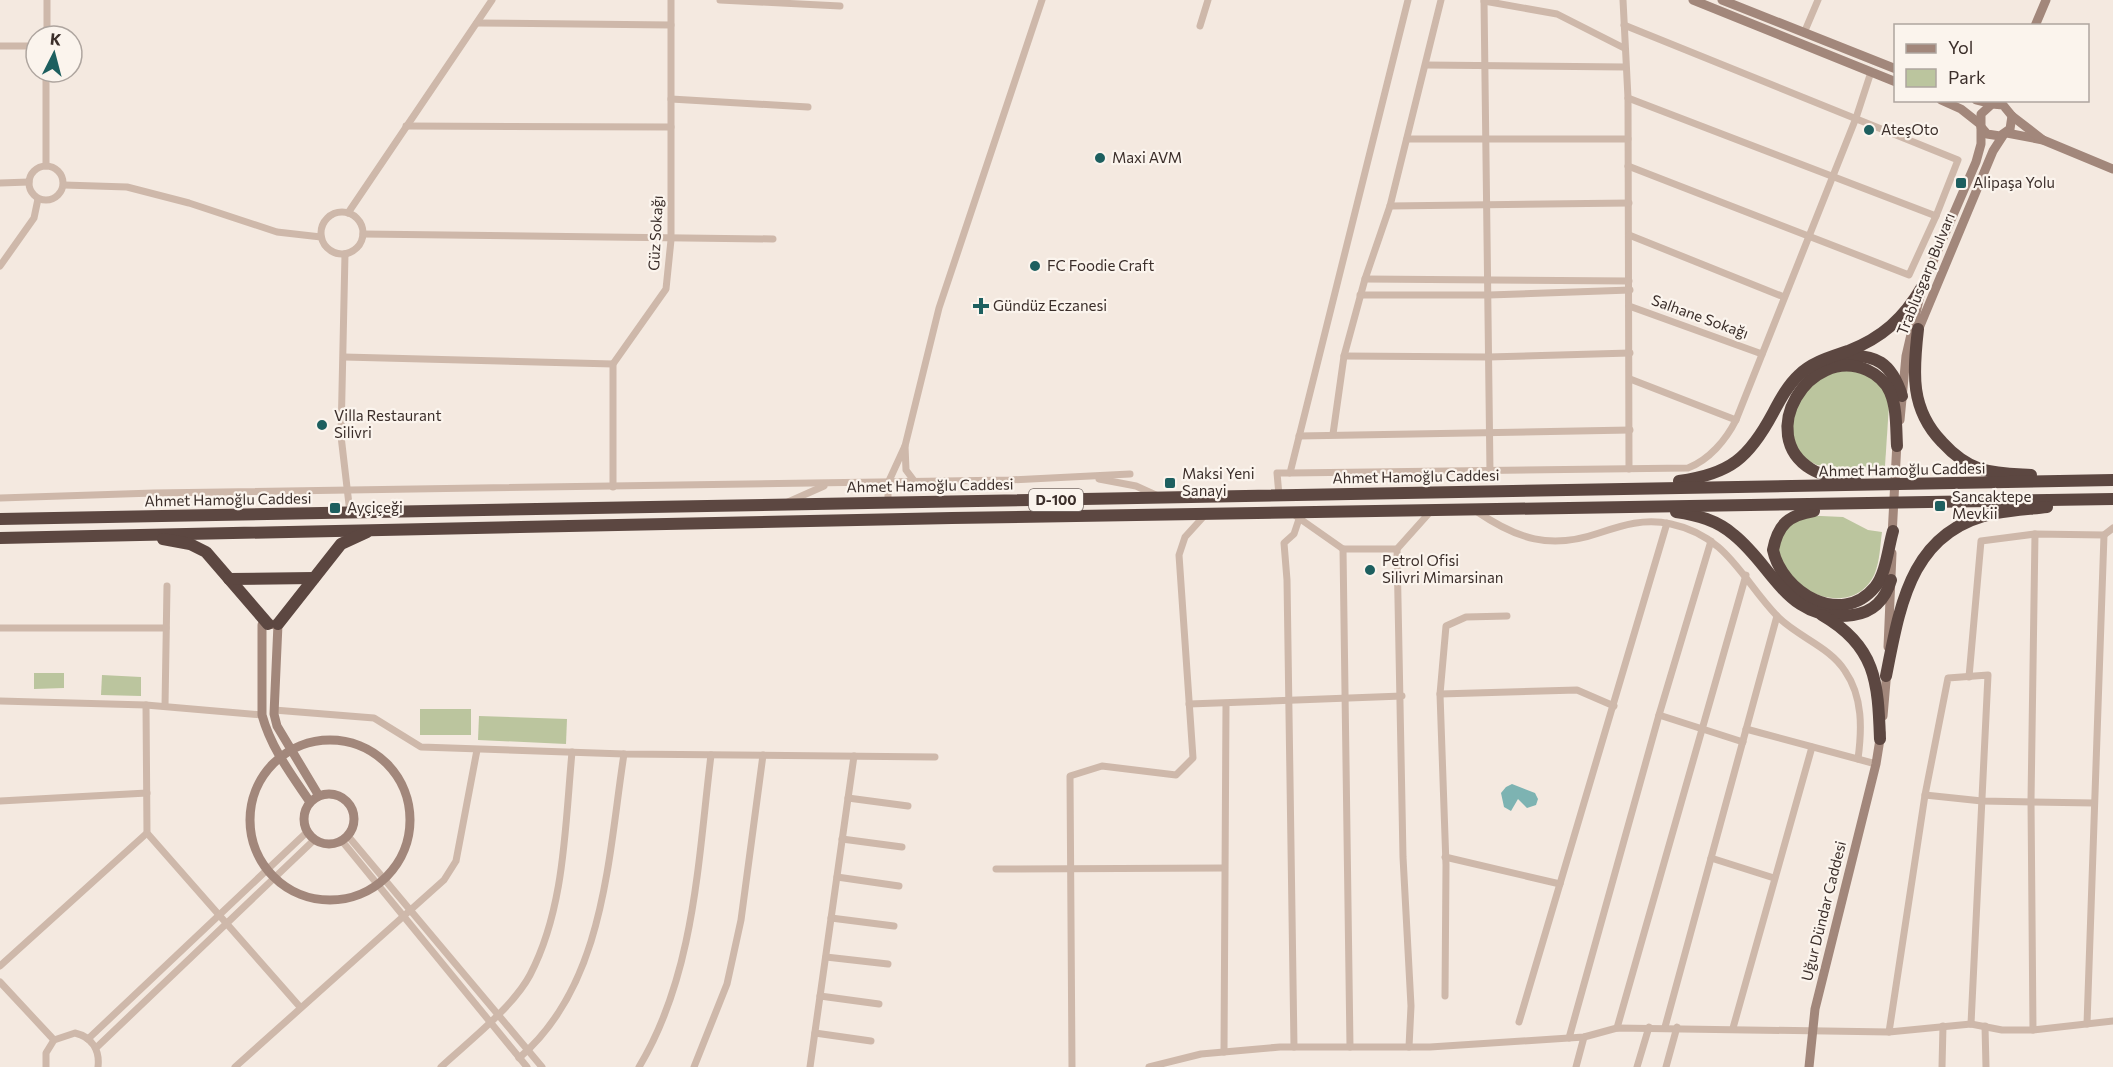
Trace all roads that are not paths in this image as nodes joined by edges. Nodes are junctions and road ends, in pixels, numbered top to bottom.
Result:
1 (47, 0) edge
2 (492, 0) edge
3 (671, 0) edge
4 (720, 0) edge
5 (1042, 0) edge
6 (1208, 0) edge
7 (1408, 0) edge
8 (1441, 0) edge
9 (1623, 0) edge
10 (1693, 0) edge
11 (1818, 0) edge
12 (2046, 0) edge
13 (1484, 1) edge
14 (1729, 4) edge
15 (840, 6) dead end
16 (477, 23) junction
17 (47, 24) edge
18 (1624, 24) junction
19 (2036, 24) edge
20 (671, 25) junction
21 (1200, 26) dead end
22 (1804, 33) junction
23 (0, 46) edge
24 (24, 46) edge
25 (1624, 48) junction
26 (1875, 61) junction
27 (1426, 65) junction
28 (1485, 65) junction
29 (1625, 67) junction
30 (1894, 68) edge
31 (1871, 72) junction
32 (1894, 81) edge
33 (46, 84) edge
34 (1628, 98) junction
35 (671, 99) junction
36 (1946, 102) edge
37 (2012, 102) edge
38 (1994, 103) edge
39 (808, 107) dead end
40 (2011, 114) junction
41 (1856, 118) junction
42 (406, 126) junction
43 (1981, 126) junction
44 (671, 127) junction
45 (2006, 134) junction
46 (1407, 139) junction
47 (1628, 139) junction
48 (1486, 140) junction
49 (2043, 140) junction
50 (46, 166) junction
51 (1628, 166) junction
52 (2113, 169) edge
53 (1833, 177) junction
54 (29, 182) junction
55 (0, 183) edge
56 (64, 185) junction
57 (38, 199) junction
58 (1629, 203) junction
59 (1488, 205) junction
60 (1390, 206) junction
61 (348, 213) junction
62 (1936, 216) junction
63 (363, 234) junction
64 (1629, 235) junction
65 (1809, 236) junction
66 (321, 237) junction
67 (773, 239) dead end
68 (671, 240) junction
69 (345, 254) junction
70 (0, 266) edge
71 (1365, 279) junction
72 (1629, 281) junction
73 (1489, 282) junction
74 (1922, 287) junction
75 (1630, 291) junction
76 (1360, 295) junction
77 (1489, 295) junction
78 (1784, 297) junction
79 (1629, 306) junction
80 (1918, 329) junction
81 (1630, 353) junction
82 (1762, 354) junction
83 (1344, 356) junction
84 (344, 357) junction
85 (1488, 357) junction
86 (1827, 358) junction
87 (613, 364) junction
88 (1630, 379) junction
89 (1902, 396) junction
90 (1736, 420) junction
91 (1630, 430) junction
92 (1489, 432) junction
93 (1333, 434) junction
94 (1299, 436) junction
95 (905, 446) junction
96 (1897, 446) junction
97 (1629, 469) junction
98 (1490, 472) junction
99 (1290, 473) junction
100 (1130, 474) dead end
101 (1070, 478) junction
102 (2095, 480) junction
103 (2113, 480) edge
104 (915, 482) junction
105 (888, 483) junction
106 (829, 484) junction
107 (1886, 486) junction
108 (613, 487) junction
109 (1632, 488) junction
110 (347, 491) junction
111 (1279, 495) junction
112 (0, 498) edge
113 (1162, 498) junction
114 (2097, 499) junction
115 (2113, 499) edge
116 (888, 501) junction
117 (785, 504) junction
118 (1884, 504) junction
119 (1618, 507) junction
120 (1473, 509) junction
121 (1431, 511) junction
122 (350, 513) junction
123 (1205, 515) junction
124 (1294, 516) junction
125 (0, 519) edge
126 (1666, 523) junction
127 (2113, 528) edge
128 (389, 529) junction
129 (1893, 531) junction
130 (2035, 534) junction
131 (117, 535) junction
132 (2104, 535) junction
133 (0, 538) edge
134 (1711, 542) junction
135 (1343, 549) junction
136 (1397, 549) junction
137 (1746, 575) junction
138 (314, 578) junction
139 (230, 579) junction
140 (1891, 580) junction
141 (167, 586) dead end
142 (1813, 610) junction
143 (1507, 616) dead end
144 (1777, 616) junction
145 (273, 624) junction
146 (0, 628) edge
147 (166, 628) junction
148 (1886, 676) junction
149 (1969, 676) junction
150 (1440, 694) junction
151 (1402, 696) junction
152 (1345, 698) junction
153 (0, 701) edge
154 (1289, 701) junction
155 (1189, 704) junction
156 (1226, 704) junction
157 (146, 705) junction
158 (165, 706) junction
159 (1614, 706) junction
160 (274, 710) junction
161 (262, 716) junction
162 (1659, 716) junction
163 (1702, 729) junction
164 (1746, 729) junction
165 (1880, 739) junction
166 (1743, 742) junction
167 (1812, 747) junction
168 (290, 750) junction
169 (477, 750) junction
170 (572, 752) junction
171 (624, 753) junction
172 (711, 755) junction
173 (763, 755) junction
174 (279, 756) junction
175 (854, 756) junction
176 (935, 757) dead end
177 (1858, 759) junction
178 (1876, 764) junction
179 (147, 793) junction
180 (1925, 795) junction
181 (319, 796) junction
182 (848, 798) junction
183 (0, 801) edge
184 (1982, 801) junction
185 (2031, 801) junction
186 (310, 802) junction
187 (2094, 803) junction
188 (908, 806) dead end
189 (307, 832) junction
190 (147, 833) junction
191 (345, 838) junction
192 (314, 840) junction
193 (842, 840) junction
194 (902, 847) dead end
195 (1445, 857) junction
196 (1711, 858) junction
197 (1071, 868) junction
198 (1224, 868) junction
199 (267, 869) junction
200 (996, 869) dead end
201 (837, 877) junction
202 (276, 878) junction
203 (1774, 878) junction
204 (381, 882) junction
205 (1560, 884) junction
206 (898, 886) dead end
207 (410, 910) junction
208 (218, 916) junction
209 (402, 917) junction
210 (831, 918) junction
211 (226, 924) junction
212 (894, 926) dead end
213 (826, 957) junction
214 (888, 964) dead end
215 (0, 966) edge
216 (0, 982) edge
217 (820, 996) junction
218 (1445, 996) dead end
219 (879, 1004) dead end
220 (300, 1007) junction
221 (497, 1014) junction
222 (2113, 1021) edge
223 (489, 1022) junction
224 (1518, 1022) dead end
225 (1971, 1024) junction
226 (2087, 1024) junction
227 (1942, 1026) junction
228 (1985, 1026) junction
229 (1650, 1027) junction
230 (1665, 1027) junction
231 (1677, 1027) junction
232 (1617, 1028) junction
233 (1733, 1028) junction
234 (2033, 1030) junction
235 (1812, 1031) junction
236 (1889, 1032) junction
237 (815, 1033) junction
238 (1584, 1037) junction
239 (1569, 1038) junction
240 (88, 1039) junction
241 (54, 1040) junction
242 (871, 1041) dead end
243 (1294, 1047) junction
244 (1350, 1047) junction
245 (1409, 1047) junction
246 (96, 1048) junction
247 (528, 1051) junction
248 (1224, 1052) junction
249 (519, 1058) junction
250 (46, 1067) edge
251 (98, 1067) edge
252 (235, 1067) edge
253 (441, 1067) edge
254 (526, 1067) edge
255 (542, 1067) edge
256 (639, 1067) edge
257 (694, 1067) edge
258 (810, 1067) edge
259 (1072, 1067) edge
260 (1149, 1067) edge
261 (1576, 1067) edge
262 (1637, 1067) edge
263 (1666, 1067) edge
264 (1809, 1067) edge
265 (1942, 1067) edge
266 (1986, 1067) edge

1 - 17 street
2 - 16 street
3 - 20 street, Güz Sokağı
4 - 15 street
5 - 95 street
6 - 21 street
7 - 94 street
8 - 27 street
9 - 18 street
10 - 14 main road
11 - 22 street
12 - 19 main road
13 - 25 street
13 - 28 street
14 - 22 main road
14 - 31 main road
16 - 20 street
16 - 42 street
18 - 25 street
18 - 41 street
20 - 35 street, Güz Sokağı
22 - 26 main road
23 - 24 street
25 - 29 street
26 - 30 main road
26 - 31 main road
27 - 28 street
27 - 46 street
28 - 29 street
28 - 48 street
29 - 34 street
31 - 32 main road
31 - 41 street
33 - 50 street
34 - 47 street
34 - 53 street
35 - 39 street
35 - 44 street, Güz Sokağı
36 - 43 main road
37 - 40 main road
38 - 40 main road
38 - 43 main road
40 - 45 main road
40 - 49 main road
41 - 53 street
41 - 62 street
42 - 44 street
42 - 61 street
43 - 45 main road
43 - 74 main road, Trablusgarp Bulvarı
44 - 68 street, Güz Sokağı
45 - 49 main road
45 - 80 main road, Trablusgarp Bulvarı
46 - 48 street
46 - 60 street
47 - 48 street
47 - 51 street
48 - 59 street
49 - 52 main road
50 - 54 street
50 - 56 street
51 - 58 street
51 - 65 street
53 - 62 street
53 - 65 street
54 - 55 street
54 - 57 street
56 - 57 street
56 - 66 street
57 - 70 street
58 - 59 street
58 - 64 street
59 - 60 street
59 - 73 street
60 - 71 street
61 - 63 street
61 - 66 street
62 - 65 street
63 - 68 street
63 - 69 street
64 - 72 street
64 - 78 street
65 - 78 street
66 - 69 street
67 - 68 street
68 - 87 street, Güz Sokağı
69 - 84 street
71 - 73 street
71 - 76 street
72 - 73 street
72 - 75 street
73 - 77 street
74 - 86 highway
74 - 89 main road, Trablusgarp Bulvarı
75 - 77 street
75 - 79 street
76 - 77 street
76 - 83 street
77 - 85 street
78 - 82 street
79 - 81 street
79 - 82 street, Salhane Sokağı
80 - 89 main road, Trablusgarp Bulvarı
80 - 102 highway
81 - 85 street
81 - 88 street
82 - 90 street
83 - 85 street
83 - 93 street
84 - 87 street
84 - 110 street
85 - 92 street
86 - 89 highway
86 - 109 highway
87 - 108 street
88 - 90 street
88 - 91 street
89 - 96 main road, Trablusgarp Bulvarı
90 - 97 street
91 - 92 street
91 - 97 street
92 - 93 street
92 - 98 street
93 - 94 street
94 - 99 street
95 - 104 street
95 - 105 street
96 - 107 highway
96 - 129 main road, Trablusgarp Bulvarı
97 - 98 street
98 - 99 street
99 - 111 street
100 - 101 street
101 - 104 street
101 - 113 street
102 - 103 highway, Ahmet Hamoğlu Caddesi / D-100
102 - 107 highway, Ahmet Hamoğlu Caddesi / D-100
104 - 105 street
105 - 106 street
105 - 116 street
106 - 108 street
106 - 117 street
107 - 109 highway, Ahmet Hamoğlu Caddesi / D-100
108 - 110 street
109 - 111 highway, Ahmet Hamoğlu Caddesi / D-100
110 - 112 street
110 - 122 street
111 - 113 highway, Ahmet Hamoğlu Caddesi / D-100
113 - 116 highway, Ahmet Hamoğlu Caddesi / D-100
114 - 115 highway, D-100
114 - 118 highway, D-100
114 - 148 highway
116 - 117 highway, Ahmet Hamoğlu Caddesi / D-100
117 - 122 highway, Ahmet Hamoğlu Caddesi / D-100
118 - 119 highway, D-100
118 - 129 highway
119 - 120 highway, D-100
119 - 142 highway
120 - 121 highway, D-100
120 - 126 street
121 - 124 highway, D-100
121 - 136 street
122 - 125 highway, Ahmet Hamoğlu Caddesi / D-100
123 - 124 highway, D-100
123 - 128 highway, D-100
123 - 155 street
124 - 135 street
124 - 154 street
126 - 134 street
126 - 159 street
127 - 132 street
128 - 131 highway, D-100
128 - 138 highway
129 - 140 main road, Trablusgarp Bulvarı
130 - 132 street
130 - 149 street
130 - 185 street
131 - 133 highway, D-100
131 - 139 highway
132 - 187 street
134 - 137 street
134 - 162 street
135 - 136 street
135 - 152 street
136 - 151 street
137 - 144 street
137 - 163 street
138 - 139 highway
138 - 145 highway
139 - 145 highway
140 - 142 highway
140 - 148 main road, Uğur Dündar Caddesi
141 - 147 street
142 - 165 highway
143 - 150 street
144 - 164 street
144 - 177 street
145 - 160 main road
145 - 161 main road
146 - 147 street
147 - 158 street
148 - 165 main road, Uğur Dündar Caddesi
149 - 180 street
149 - 184 street
150 - 159 street
150 - 195 street
151 - 152 street
151 - 245 street
152 - 154 street
152 - 244 street
153 - 157 street
154 - 156 street
154 - 243 street
155 - 156 street
155 - 197 street
156 - 198 street
157 - 158 street
157 - 179 street
158 - 161 street
159 - 205 street
160 - 168 main road
160 - 169 street
161 - 174 main road
162 - 163 street
162 - 239 street
163 - 166 street
163 - 232 street
164 - 166 street
164 - 167 street
165 - 178 main road, Uğur Dündar Caddesi
166 - 196 street
167 - 177 street
167 - 203 street
168 - 174 main road
168 - 181 main road
168 - 204 main road
169 - 170 street
169 - 207 street
170 - 171 street
170 - 221 street
171 - 172 street
171 - 247 street
172 - 173 street
172 - 256 street
173 - 175 street
173 - 257 street
174 - 186 main road
174 - 199 main road
175 - 176 street
175 - 182 street
177 - 178 street
178 - 235 main road, Uğur Dündar Caddesi
179 - 183 street
179 - 190 street
180 - 184 street
180 - 236 street
181 - 186 main road
181 - 191 main road
182 - 188 street
182 - 193 street
184 - 185 street
184 - 225 street
185 - 187 street
185 - 234 street
186 - 189 main road
187 - 226 street
189 - 192 main road
189 - 199 street
190 - 208 street
190 - 215 street
191 - 192 main road
191 - 204 street
192 - 202 street
193 - 194 street
193 - 201 street
195 - 205 street
195 - 218 street
196 - 203 street
196 - 230 street
197 - 198 street
197 - 200 street
197 - 259 street
198 - 248 street
199 - 202 main road
199 - 208 street
201 - 206 street
201 - 210 street
202 - 204 main road
202 - 211 street
203 - 233 street
204 - 207 street
204 - 209 street
205 - 224 street
207 - 209 street
207 - 221 street
208 - 211 street
208 - 240 street
209 - 220 street
209 - 223 street
210 - 212 street
210 - 213 street
211 - 220 street
211 - 246 street
213 - 214 street
213 - 217 street
216 - 241 street
217 - 219 street
217 - 237 street
220 - 252 street
221 - 223 street
221 - 247 street
222 - 226 street
223 - 249 street
223 - 253 street
225 - 227 street
225 - 228 street
226 - 234 street
227 - 236 street
227 - 265 street
228 - 234 street
228 - 266 street
229 - 230 street
229 - 232 street
229 - 262 street
230 - 231 street
231 - 233 street
231 - 263 street
232 - 238 street
233 - 235 street
235 - 236 street
235 - 264 main road, Uğur Dündar Caddesi
237 - 242 street
237 - 258 street
238 - 239 street
238 - 261 street
239 - 245 street
240 - 241 street
240 - 246 street
241 - 250 street
243 - 244 street
243 - 248 street
244 - 245 street
246 - 251 street
247 - 249 street
247 - 255 street
248 - 260 street
249 - 254 street

